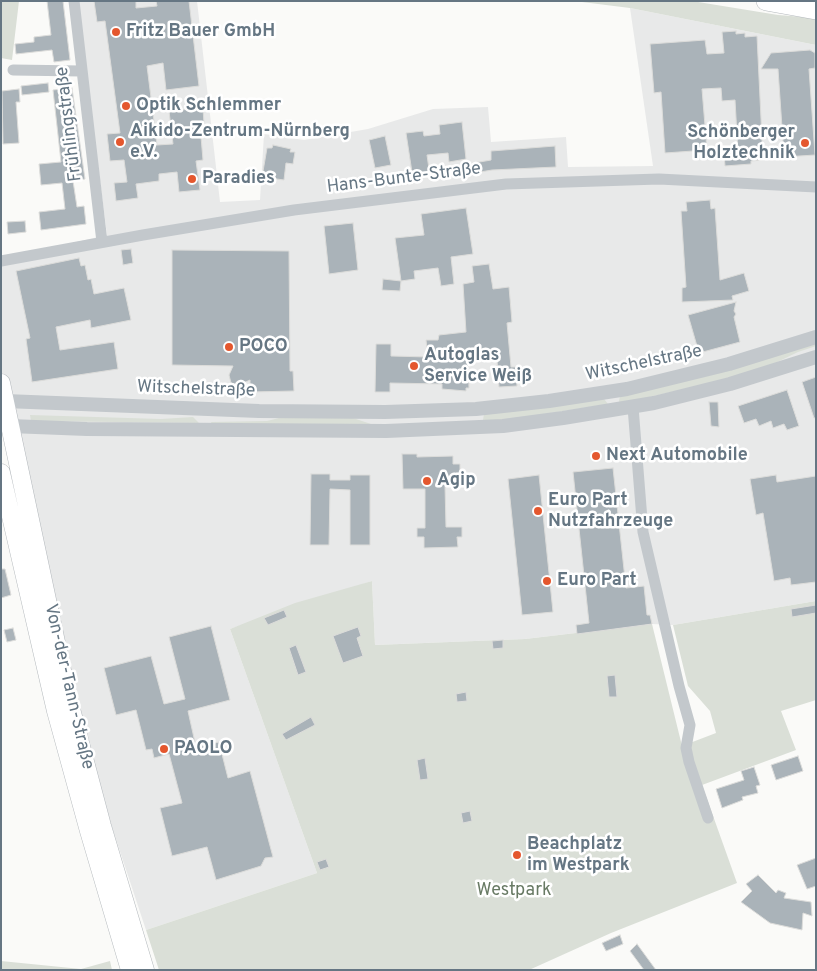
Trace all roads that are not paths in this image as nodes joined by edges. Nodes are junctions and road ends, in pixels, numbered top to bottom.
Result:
1 (74, 1) edge
2 (766, 1) edge
3 (816, 10) edge
4 (13, 70) dead end
5 (81, 71) junction
6 (816, 187) edge
7 (102, 242) junction
8 (1, 261) edge
9 (816, 337) edge
10 (816, 357) edge
11 (1, 382) edge
12 (5, 401) junction
13 (633, 407) junction
14 (476, 409) junction
15 (208, 410) junction
16 (385, 412) junction
17 (10, 426) junction
18 (478, 427) junction
19 (206, 430) junction
20 (386, 431) junction
21 (1, 473) edge
22 (708, 818) dead end
23 (130, 970) edge
24 (145, 970) edge

1 - 5 street, Frühlingstraße
2 - 3 highway
4 - 5 street
5 - 7 street, Frühlingstraße
6 - 7 street, Hans-Bunte-Straße
7 - 8 street, Hans-Bunte-Straße
9 - 14 street, Witschelstraße
10 - 13 street
11 - 12 main road, Von-der-Tann-Straße
12 - 15 street, Witschelstraße
12 - 17 main road, Von-der-Tann-Straße
13 - 18 street
13 - 22 street
14 - 16 street, Witschelstraße
14 - 18 street
15 - 16 street, Witschelstraße
15 - 19 street
16 - 20 street
17 - 19 street
17 - 24 main road, Von-der-Tann-Straße
18 - 20 street
19 - 20 street
21 - 23 main road, Von-der-Tann-Straße

